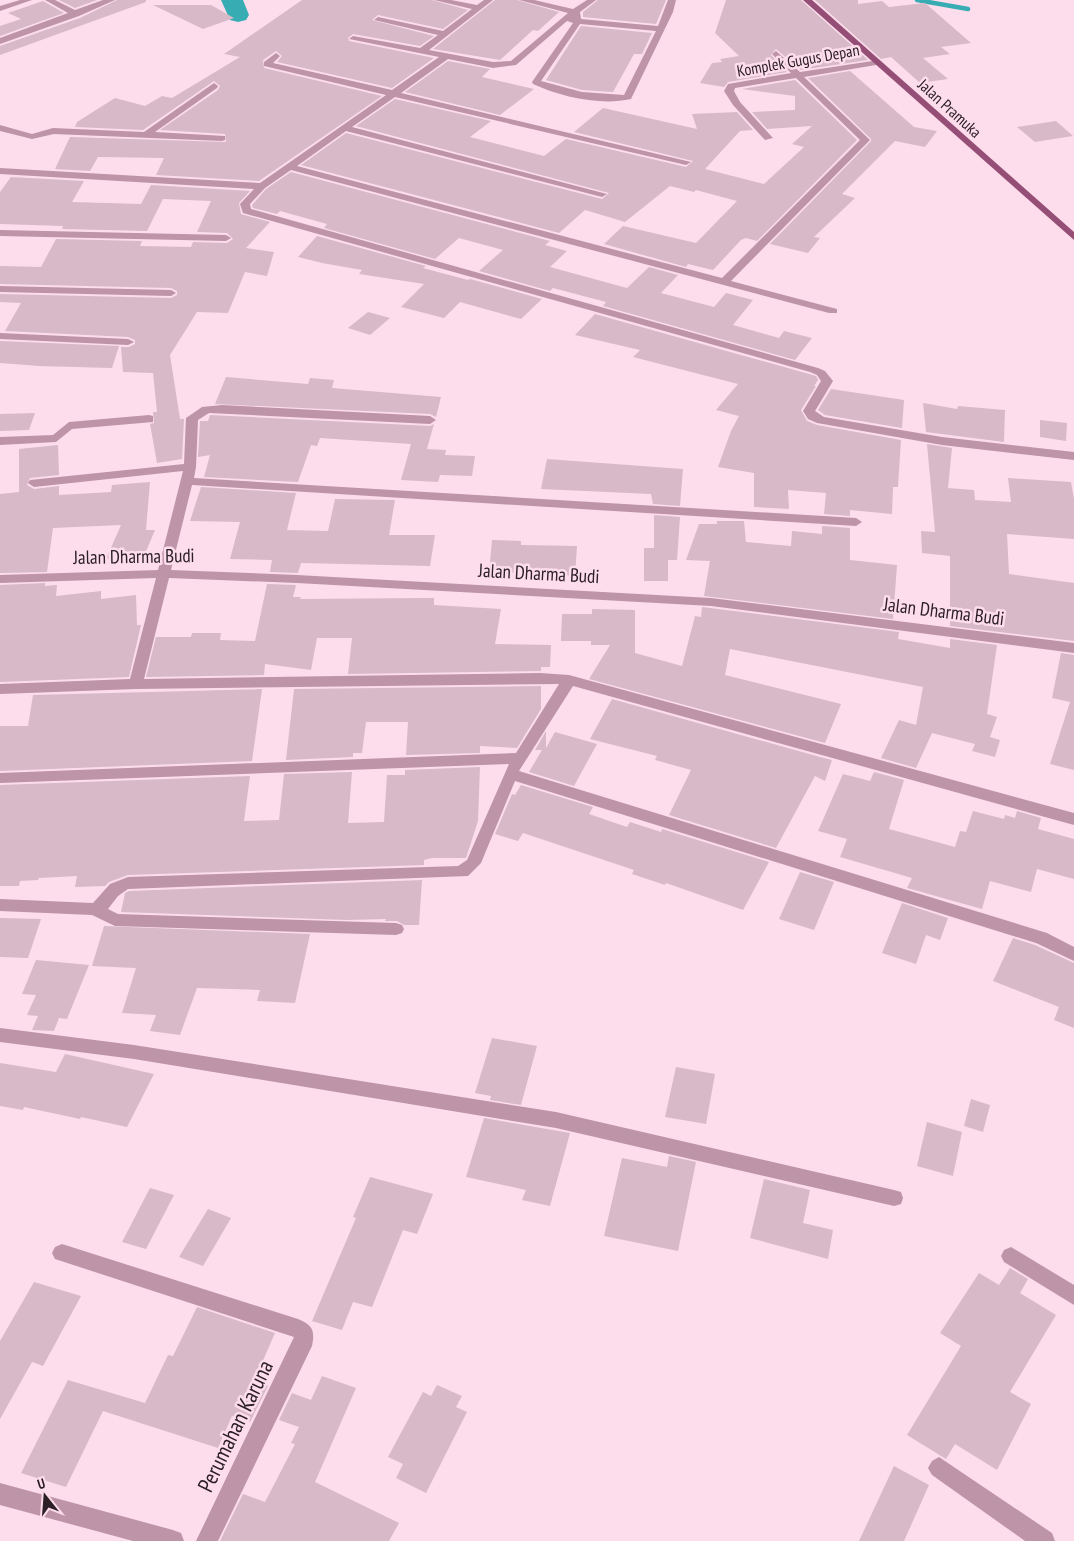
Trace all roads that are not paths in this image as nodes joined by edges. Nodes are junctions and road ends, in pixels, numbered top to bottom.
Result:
1 (28, 0) edge
2 (49, 0) edge
3 (111, 0) edge
4 (438, 0) edge
5 (489, 0) edge
6 (523, 0) edge
7 (592, 0) edge
8 (672, 0) edge
9 (807, 0) edge
10 (479, 8) junction
11 (0, 9) edge
12 (76, 14) junction
13 (576, 15) junction
14 (378, 20) dead end
15 (660, 29) junction
16 (445, 34) junction
17 (353, 39) dead end
18 (0, 41) edge
19 (422, 51) junction
20 (776, 54) dead end
21 (276, 56) dead end
22 (445, 57) junction
23 (876, 62) junction
24 (798, 76) junction
25 (214, 86) dead end
26 (395, 94) junction
27 (0, 128) edge
28 (345, 128) junction
29 (144, 136) junction
30 (222, 138) dead end
31 (768, 138) dead end
32 (686, 162) dead end
33 (289, 167) junction
34 (0, 171) edge
35 (262, 186) junction
36 (602, 194) dead end
37 (0, 233) edge
38 (1074, 237) edge
39 (226, 238) dead end
40 (725, 282) junction
41 (0, 289) edge
42 (171, 293) dead end
43 (833, 311) dead end
44 (0, 336) edge
45 (128, 342) dead end
46 (150, 419) dead end
47 (430, 420) dead end
48 (0, 441) edge
49 (1074, 456) edge
50 (190, 467) junction
51 (186, 481) junction
52 (34, 482) dead end
53 (856, 522) dead end
54 (162, 574) junction
55 (0, 579) edge
56 (1074, 648) edge
57 (568, 680) junction
58 (136, 684) junction
59 (0, 690) edge
60 (520, 758) junction
61 (510, 774) junction
62 (0, 778) edge
63 (1074, 819) edge
64 (0, 905) edge
65 (95, 909) junction
66 (396, 930) dead end
67 (1074, 954) edge
68 (0, 1035) edge
69 (894, 1198) dead end
70 (62, 1253) dead end
71 (1011, 1256) dead end
72 (1074, 1296) edge
73 (939, 1468) dead end
74 (0, 1494) edge
75 (173, 1541) edge
76 (207, 1541) edge
77 (1044, 1541) edge

1 - 11 street
2 - 12 street
3 - 12 street
4 - 10 street
5 - 10 street
6 - 13 street
7 - 13 street
8 - 15 street
9 - 23 main road, Jalan Pramuka
10 - 16 street
12 - 18 street
13 - 15 street
13 - 15 street
13 - 22 street
14 - 16 street
16 - 19 street
17 - 19 street
19 - 22 street
20 - 24 street
21 - 26 street
22 - 26 street
23 - 24 street, Komplek Gugus Depan
23 - 38 main road, Jalan Pramuka
24 - 31 street, Komplek Gugus Depan
24 - 40 street
25 - 29 street
26 - 28 street
26 - 32 street
27 - 29 street
28 - 33 street
28 - 36 street
29 - 30 street
33 - 35 street
33 - 40 street
34 - 35 street
35 - 49 street
37 - 39 street
40 - 43 street
41 - 42 street
44 - 45 street
46 - 48 street
47 - 50 street
50 - 51 street
50 - 52 street
51 - 53 street
51 - 54 street
54 - 55 street, Jalan Dharma Budi
54 - 56 street, Jalan Dharma Budi
54 - 58 street
57 - 58 street
57 - 60 street
57 - 63 street
58 - 59 street
60 - 61 street
60 - 62 street
61 - 65 street
61 - 67 street
64 - 65 street
65 - 66 street
68 - 69 street
70 - 76 street, Perumahan Karuna
71 - 72 street
73 - 77 street
74 - 75 street

